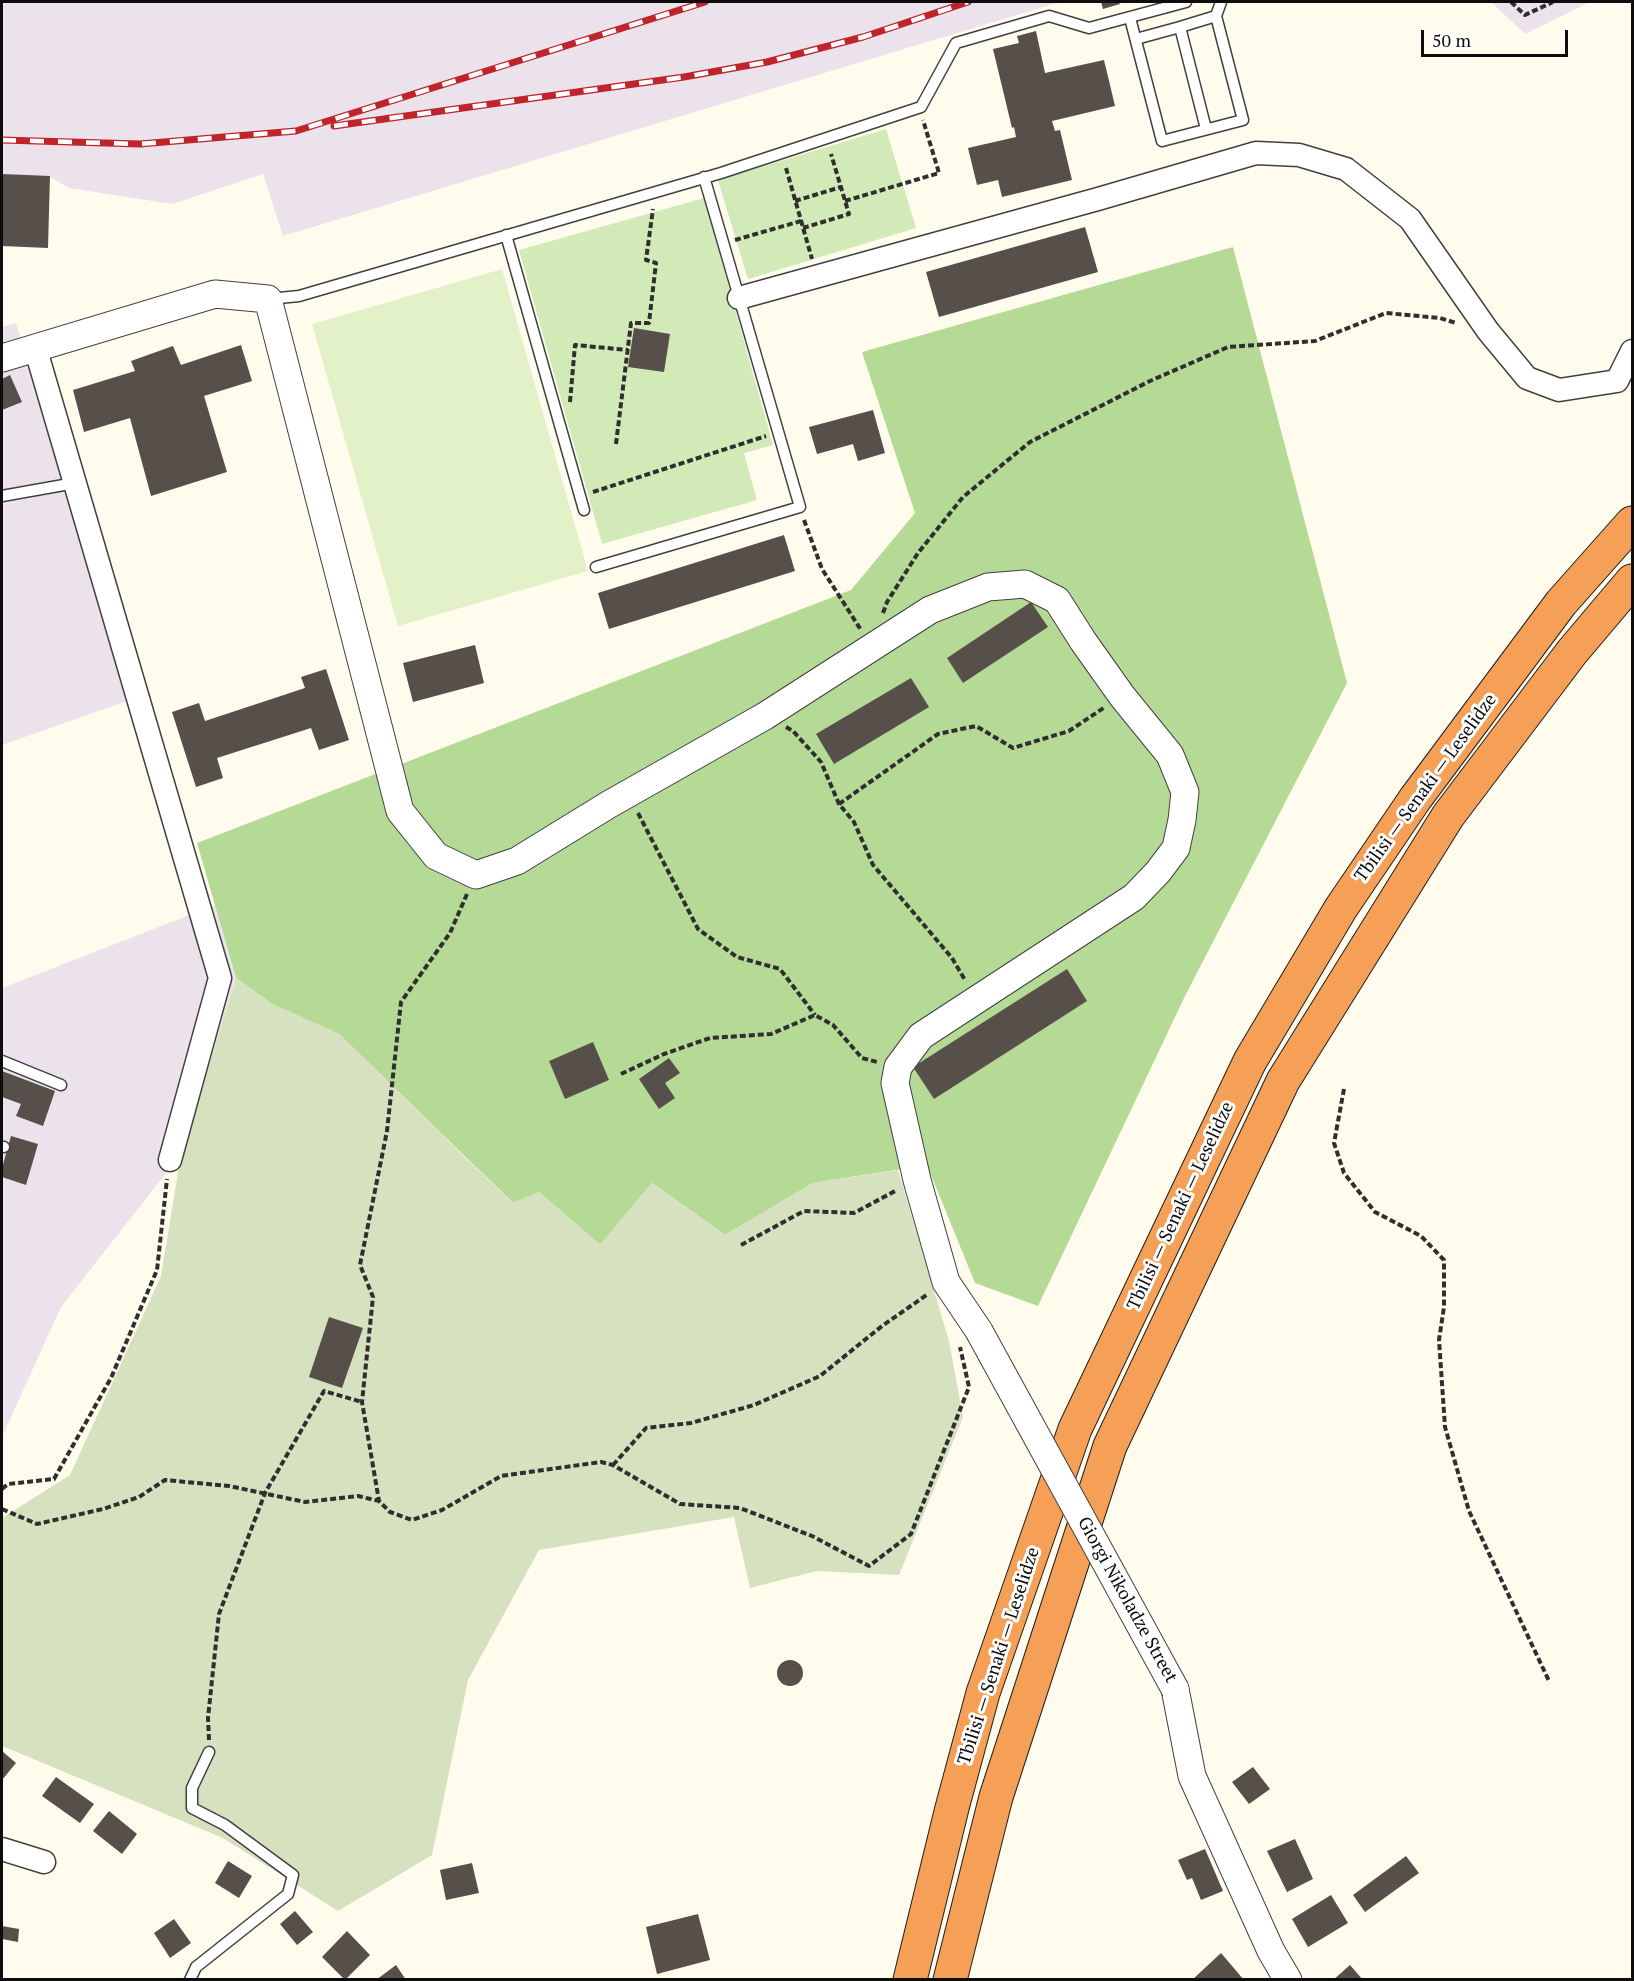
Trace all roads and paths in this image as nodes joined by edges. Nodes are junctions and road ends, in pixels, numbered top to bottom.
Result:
1 (1186, 2) edge
2 (1221, 2) edge
3 (1511, 2) edge
4 (1553, 2) edge
5 (1216, 16) junction
6 (1130, 18) junction
7 (1179, 27) junction
8 (1136, 39) junction
9 (921, 108) junction
10 (1206, 129) junction
11 (831, 154) dead end
12 (786, 168) dead end
13 (704, 177) junction
14 (841, 187) junction
15 (795, 201) junction
16 (845, 201) junction
17 (653, 209) dead end
18 (801, 221) junction
19 (803, 228) junction
20 (506, 235) junction
21 (723, 243) junction
22 (818, 278) junction
23 (739, 298) junction
24 (268, 299) junction
25 (1488, 331) junction
26 (35, 348) junction
27 (628, 350) junction
28 (1632, 351) edge
29 (2, 358) edge
30 (560, 427) junction
31 (778, 433) junction
32 (616, 444) dead end
33 (75, 483) junction
34 (2, 496) edge
35 (580, 496) junction
36 (800, 507) junction
37 (584, 510) dead end
38 (1632, 523) edge
39 (596, 567) dead end
40 (1632, 581) edge
41 (872, 648) junction
42 (1122, 696) junction
43 (765, 716) junction
44 (628, 794) junction
45 (839, 804) junction
46 (476, 875) junction
47 (976, 999) junction
48 (815, 1016) junction
49 (2, 1061) edge
50 (898, 1067) junction
51 (621, 1074) dead end
52 (61, 1085) dead end
53 (1344, 1089) dead end
54 (170, 1160) joint
55 (917, 1180) junction
56 (741, 1245) dead end
57 (946, 1282) junction
58 (969, 1336) junction
59 (362, 1402) junction
60 (613, 1465) junction
61 (2, 1489) edge
62 (265, 1493) junction
63 (379, 1500) junction
64 (2, 1509) edge
65 (1549, 1681) dead end
66 (209, 1752) joint
67 (2, 1850) edge
68 (44, 1862) dead end
69 (190, 1980) edge
70 (910, 1980) edge
71 (950, 1980) edge
72 (1288, 1980) edge

1 - 6 lane
2 - 5 lane
3 - 4 path
5 - 7 lane
5 - 10 lane
6 - 8 lane
6 - 9 lane
7 - 8 lane
7 - 10 lane
8 - 10 lane
9 - 13 lane
9 - 16 path
11 - 14 path
12 - 15 path
13 - 20 lane
13 - 21 lane
14 - 15 path
14 - 16 path
15 - 18 path
16 - 19 path
17 - 27 path
18 - 19 path
18 - 21 path
19 - 22 path
20 - 24 lane
20 - 30 lane
21 - 23 lane
22 - 23 street
22 - 25 street
23 - 31 lane
24 - 26 street
24 - 46 street
25 - 28 street
25 - 41 path
26 - 29 street
26 - 33 street
27 - 30 path
27 - 32 path
30 - 35 lane
31 - 35 path
31 - 36 lane
33 - 34 lane
33 - 54 street
35 - 37 lane
36 - 39 lane
36 - 41 path
38 - 70 highway, Tbilisi — Senaki — Leselidze
40 - 71 highway, Tbilisi — Senaki — Leselidze
41 - 42 street
41 - 43 street
42 - 45 path
42 - 47 street
43 - 44 street
43 - 45 path
44 - 46 street
44 - 48 path
45 - 47 path
46 - 59 path
47 - 50 street
48 - 50 path
48 - 51 path
49 - 52 lane
50 - 55 street, Giorgi Nikoladze Street
53 - 65 path
54 - 61 path
55 - 56 path
55 - 57 street, Giorgi Nikoladze Street
57 - 58 street, Giorgi Nikoladze Street
57 - 60 path
58 - 60 path
58 - 72 street, Giorgi Nikoladze Street, bridge
59 - 62 path
59 - 63 path
60 - 63 path
62 - 63 path
62 - 64 path
62 - 66 path
66 - 69 lane
67 - 68 street

